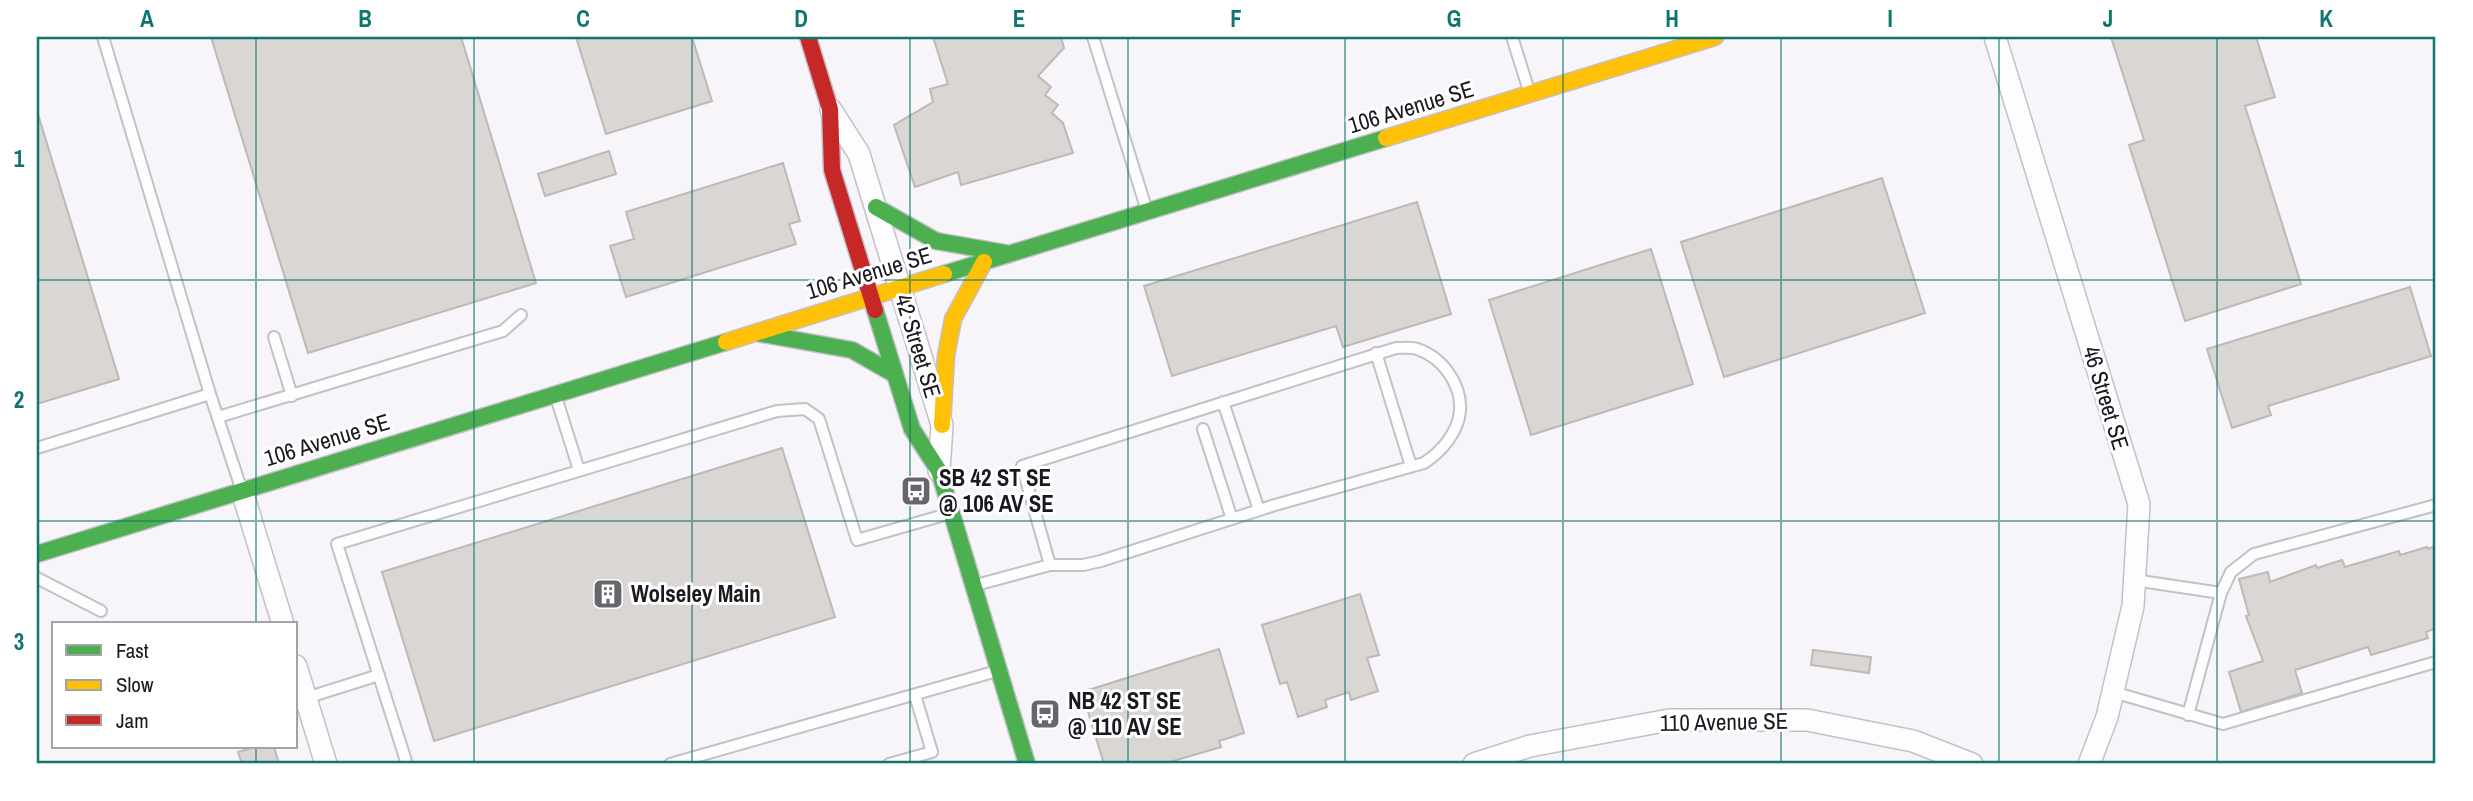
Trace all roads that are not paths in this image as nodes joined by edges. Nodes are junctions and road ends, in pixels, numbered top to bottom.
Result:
1 (103, 37) edge
2 (808, 37) edge
3 (1093, 37) edge
4 (1512, 37) edge
5 (1715, 37) edge
6 (1995, 37) edge
7 (1677, 42) edge
8 (1530, 94) junction
9 (830, 109) junction
10 (876, 207) junction
11 (1147, 212) junction
12 (1011, 254) junction
13 (984, 262) junction
14 (899, 287) junction
15 (870, 295) junction
16 (521, 315) dead end
17 (754, 332) junction
18 (274, 337) dead end
19 (1376, 353) junction
20 (894, 374) junction
21 (211, 394) junction
22 (555, 394) junction
23 (292, 396) junction
24 (1223, 402) junction
25 (218, 417) junction
26 (942, 425) junction
27 (1203, 429) dead end
28 (37, 447) edge
29 (1412, 466) junction
30 (579, 470) junction
31 (939, 471) junction
32 (242, 491) junction
33 (2436, 505) edge
34 (1259, 510) junction
35 (951, 513) junction
36 (1232, 519) junction
37 (37, 554) edge
38 (1050, 565) junction
39 (37, 578) edge
40 (2134, 580) junction
41 (973, 586) junction
42 (2221, 593) junction
43 (101, 611) dead end
44 (282, 622) edge
45 (2436, 662) edge
46 (999, 671) junction
47 (298, 672) edge
48 (379, 675) junction
49 (2113, 692) junction
50 (915, 695) junction
51 (306, 698) junction
52 (2188, 715) junction
53 (932, 752) junction
54 (711, 753) junction
55 (326, 764) edge
56 (407, 764) edge
57 (670, 764) edge
58 (714, 764) edge
59 (889, 764) edge
60 (935, 764) edge
61 (1027, 764) edge
62 (1474, 764) edge
63 (1972, 764) edge
64 (2088, 764) edge

1 - 21 lane
2 - 9 street, 42 Street SE
3 - 11 lane
4 - 8 lane
5 - 7 street, 106 Avenue SE
6 - 40 street, 46 Street SE
7 - 8 street, 106 Avenue SE
8 - 11 street, 106 Avenue SE
9 - 10 street, 42 Street SE
9 - 15 street, 42 Street SE
10 - 12 street
10 - 14 street, 42 Street SE
11 - 12 street, 106 Avenue SE
12 - 13 street, 106 Avenue SE
13 - 14 street, 106 Avenue SE
13 - 26 street
14 - 15 street, 106 Avenue SE
14 - 26 street, 42 Street SE
15 - 17 street, 106 Avenue SE
15 - 20 street, 42 Street SE
16 - 23 lane
17 - 20 street
17 - 22 street, 106 Avenue SE
18 - 23 lane
19 - 24 lane
19 - 29 lane
19 - 29 lane
20 - 31 street, 42 Street SE
21 - 25 lane
21 - 28 lane
22 - 30 lane
22 - 32 street, 106 Avenue SE
23 - 25 lane
24 - 34 lane
24 - 38 lane
25 - 32 lane
26 - 31 street, 42 Street SE
27 - 36 lane
29 - 34 lane
30 - 35 lane
30 - 48 lane
31 - 35 street, 42 Street SE
32 - 37 street, 106 Avenue SE
32 - 44 street
33 - 42 lane
34 - 36 lane
35 - 41 street, 42 Street SE
36 - 38 lane
38 - 41 lane
39 - 43 lane
40 - 42 lane
40 - 49 street, 46 Street SE
41 - 46 street, 42 Street SE
42 - 52 lane
45 - 52 lane
46 - 50 lane
46 - 61 street, 42 Street SE
47 - 51 street
48 - 51 lane
48 - 56 lane
49 - 52 lane
49 - 64 street, 46 Street SE
50 - 53 lane
50 - 54 lane
51 - 55 street
53 - 59 lane
53 - 60 lane
54 - 57 lane
54 - 58 lane
62 - 63 street, 110 Avenue SE

